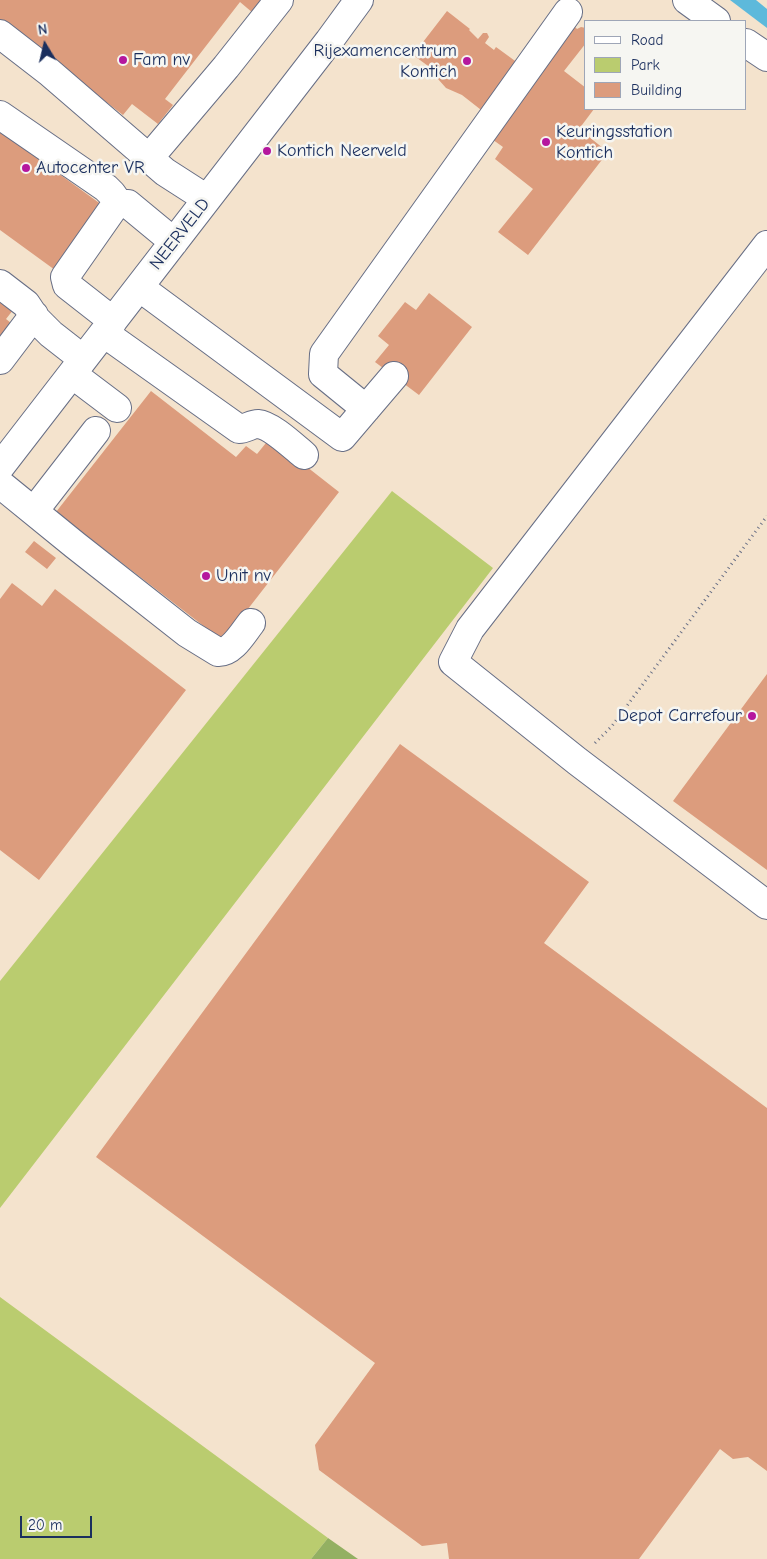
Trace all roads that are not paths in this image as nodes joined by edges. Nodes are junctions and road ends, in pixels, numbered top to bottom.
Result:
1 (279, 0) edge
2 (360, 0) edge
3 (687, 0) edge
4 (568, 12) dead end
5 (715, 20) edge
6 (0, 34) edge
7 (747, 44) edge
8 (767, 57) edge
9 (0, 115) edge
10 (149, 158) junction
11 (207, 199) junction
12 (119, 204) junction
13 (174, 242) junction
14 (767, 245) edge
15 (0, 284) edge
16 (139, 287) junction
17 (34, 314) junction
18 (108, 327) junction
19 (0, 360) edge
20 (78, 367) junction
21 (394, 376) dead end
22 (117, 408) dead end
23 (366, 408) junction
24 (96, 431) dead end
25 (304, 455) dead end
26 (0, 467) edge
27 (0, 484) edge
28 (34, 512) junction
29 (251, 623) dead end
30 (767, 905) edge

1 - 10 street
2 - 11 street, NEERVELD
3 - 5 street
4 - 23 street
6 - 10 street
7 - 8 street
9 - 12 street
10 - 11 street
11 - 13 street, NEERVELD
12 - 13 street
12 - 18 street
13 - 16 street, NEERVELD
14 - 30 street
15 - 17 street
16 - 18 street, NEERVELD
16 - 23 street
17 - 19 street
17 - 20 street
18 - 20 street, NEERVELD
18 - 25 street
20 - 22 street
20 - 26 street, NEERVELD
21 - 23 street
24 - 28 street
27 - 28 street
28 - 29 street

